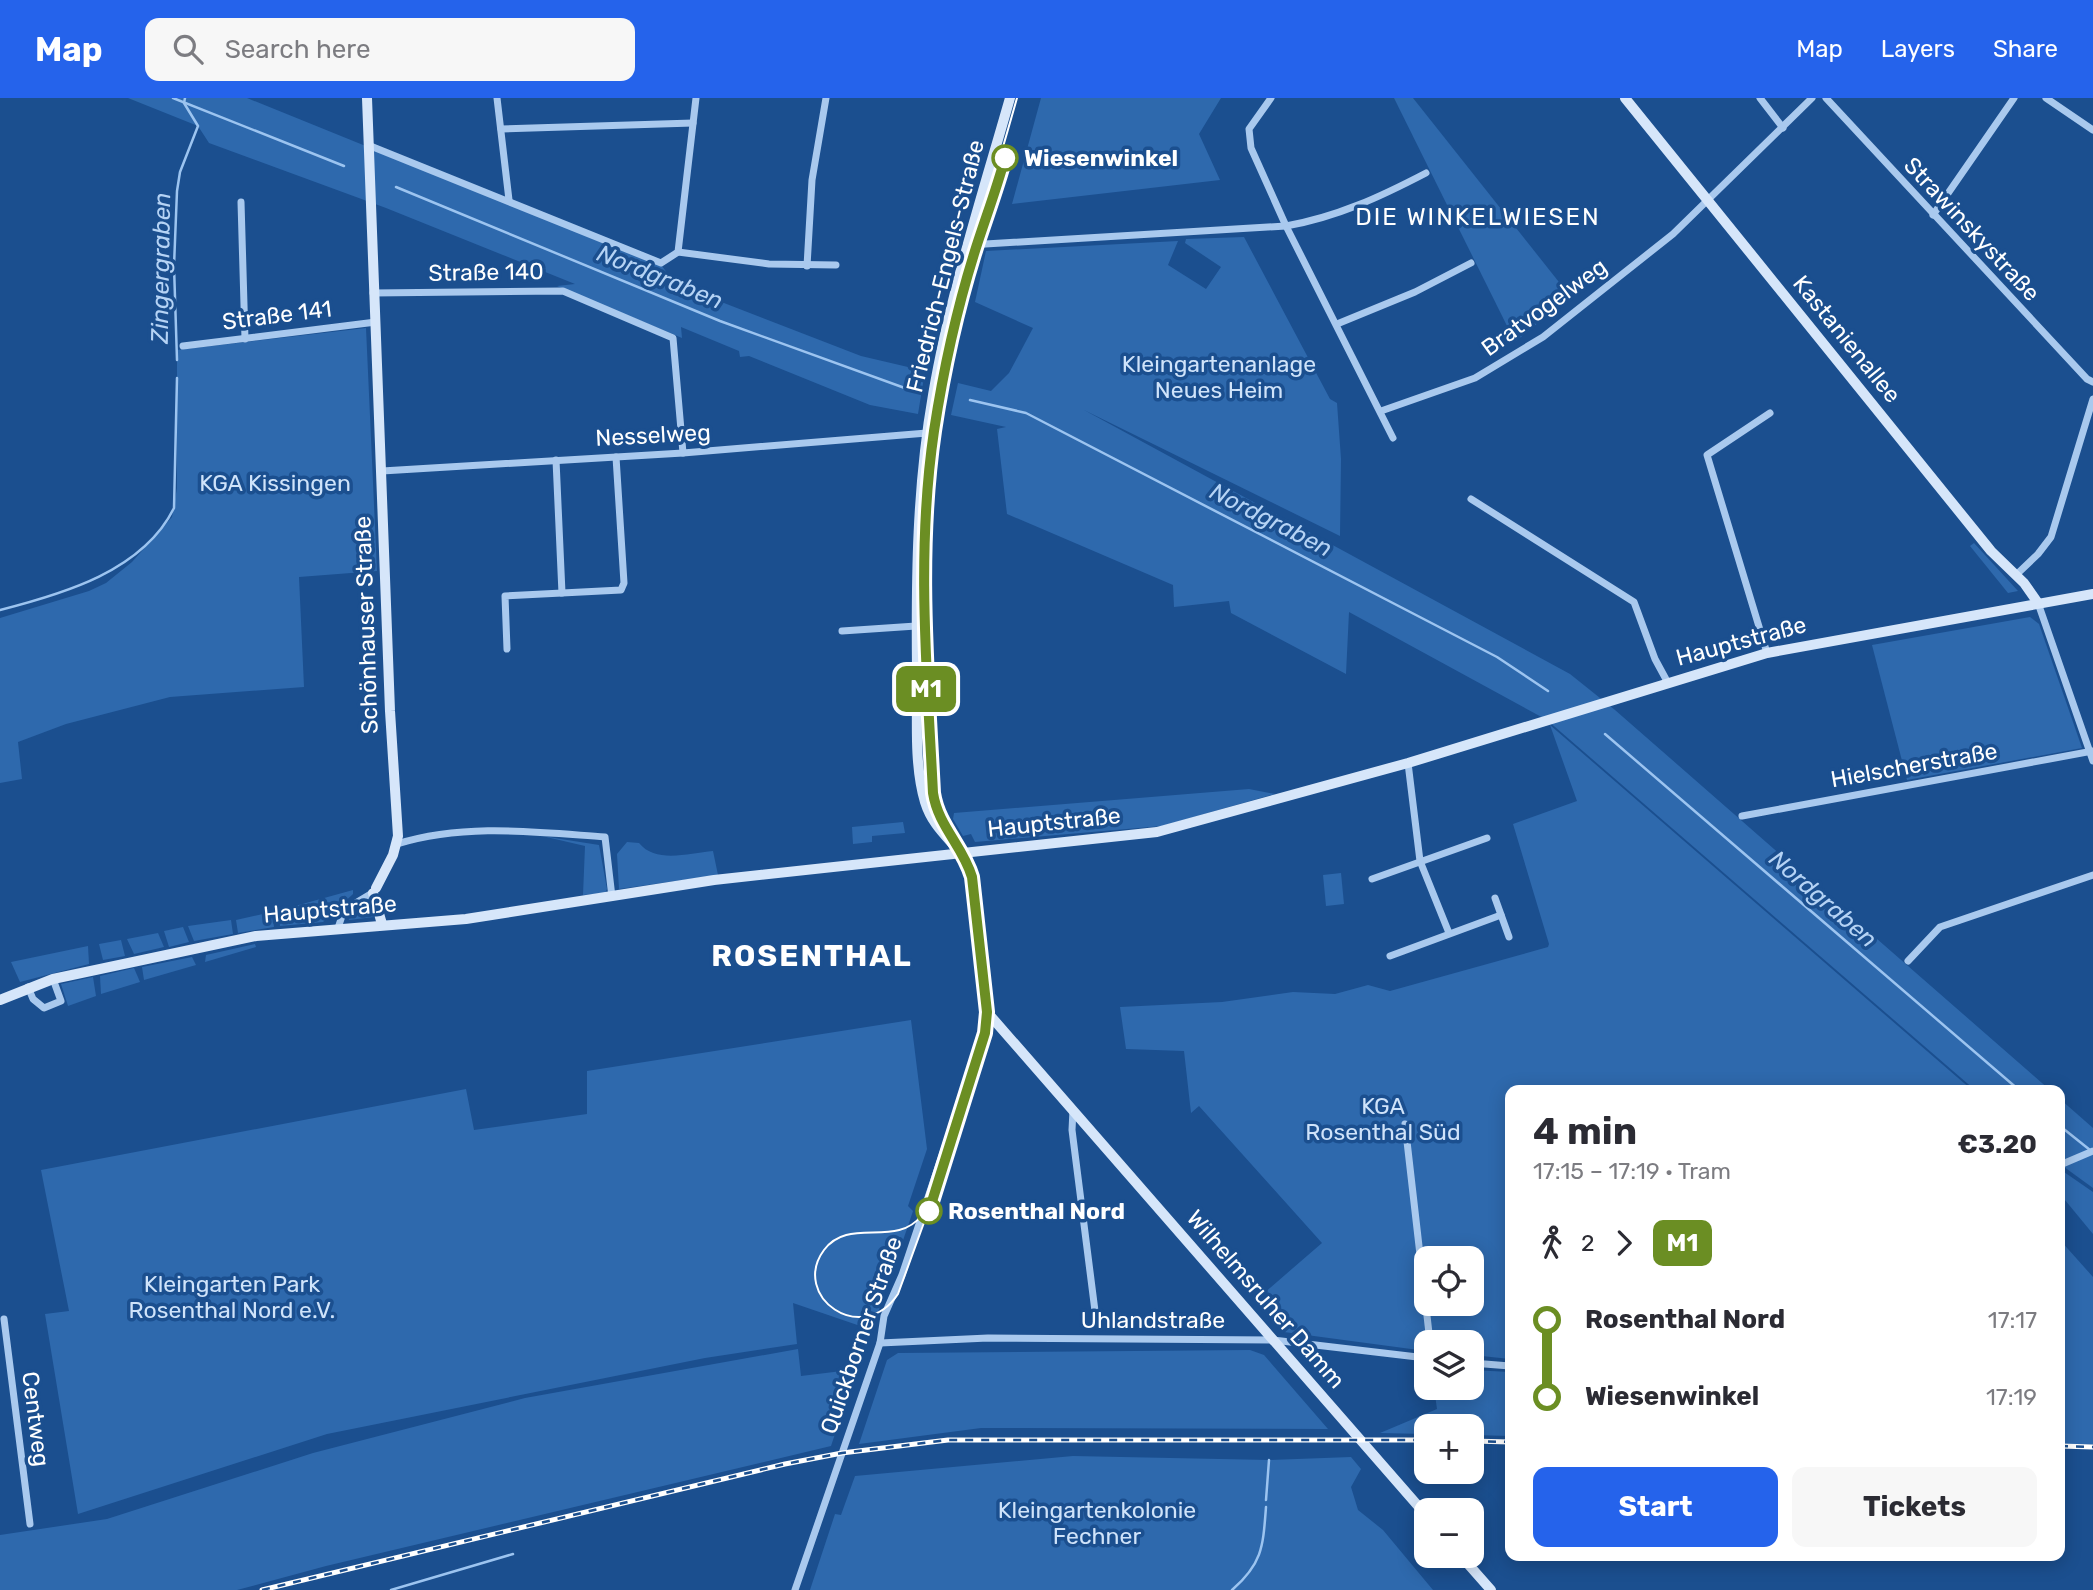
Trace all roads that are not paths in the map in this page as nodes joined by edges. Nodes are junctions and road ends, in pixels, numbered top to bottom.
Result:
1 (367, 98) edge
2 (497, 98) edge
3 (696, 98) edge
4 (826, 98) edge
5 (1010, 98) edge
6 (1271, 98) edge
7 (1625, 98) edge
8 (1760, 98) edge
9 (1812, 98) edge
10 (1826, 98) edge
11 (2014, 98) edge
12 (2046, 98) edge
13 (693, 123) junction
14 (1783, 128) junction
15 (501, 129) junction
16 (2093, 130) edge
17 (368, 145) junction
18 (1426, 173) dead end
19 (509, 200) junction
20 (1709, 201) junction
21 (241, 202) dead end
22 (1933, 215) junction
23 (1286, 226) junction
24 (969, 246) junction
25 (678, 252) junction
26 (1471, 263) dead end
27 (836, 265) dead end
28 (807, 266) junction
29 (373, 293) junction
30 (376, 322) junction
31 (1337, 324) junction
32 (244, 338) junction
33 (183, 346) dead end
34 (2093, 382) edge
35 (2093, 399) edge
36 (1381, 411) junction
37 (1770, 414) dead end
38 (2093, 430) edge
39 (2084, 432) junction
40 (927, 433) junction
41 (1393, 438) dead end
42 (683, 453) junction
43 (616, 457) junction
44 (556, 460) junction
45 (382, 471) junction
46 (1471, 499) dead end
47 (2015, 575) junction
48 (562, 593) junction
49 (2093, 594) edge
50 (2038, 603) junction
51 (916, 626) junction
52 (842, 631) dead end
53 (507, 649) dead end
54 (1767, 653) junction
55 (1668, 682) junction
56 (2091, 752) edge
57 (2093, 761) edge
58 (1408, 763) junction
59 (1742, 816) dead end
60 (1487, 838) dead end
61 (397, 845) junction
62 (960, 852) junction
63 (1420, 861) junction
64 (2093, 875) edge
65 (1372, 879) dead end
66 (375, 890) junction
67 (612, 897) junction
68 (1495, 898) dead end
69 (1501, 915) junction
70 (382, 925) junction
71 (338, 928) junction
72 (1449, 933) junction
73 (1509, 937) dead end
74 (1390, 956) dead end
75 (1908, 961) dead end
76 (53, 979) junction
77 (28, 987) junction
78 (0, 1000) edge
79 (987, 1012) junction
80 (1073, 1110) junction
81 (1405, 1124) dead end
82 (2093, 1151) edge
83 (2065, 1163) edge
84 (1095, 1311) dead end
85 (14, 1315) dead end
86 (2, 1319) edge
87 (1429, 1330) edge
88 (1273, 1339) junction
89 (880, 1343) junction
90 (1414, 1357) edge
91 (1484, 1364) edge
92 (1505, 1366) edge
93 (1414, 1501) edge
94 (30, 1524) dead end
95 (1472, 1568) edge
96 (795, 1590) edge
97 (1491, 1590) edge

1 - 17 main road, Schönhauser Straße
2 - 15 street
3 - 13 street
4 - 28 street
5 - 24 main road, Friedrich-Engels-Straße
6 - 23 street
7 - 20 main road, Kastanienallee
8 - 14 street
9 - 14 street, Bratvogelweg
10 - 22 street, Strawinskystraße
11 - 22 street
12 - 16 street
13 - 15 street
13 - 25 street
14 - 20 street, Bratvogelweg
15 - 19 street
17 - 19 street
17 - 29 main road, Schönhauser Straße
18 - 23 street
19 - 25 street
20 - 36 street, Bratvogelweg
20 - 47 main road, Kastanienallee
21 - 32 street
22 - 34 street, Strawinskystraße
23 - 24 street
23 - 31 street
24 - 40 main road, Friedrich-Engels-Straße
25 - 28 street
26 - 31 street
27 - 28 street
29 - 30 main road, Schönhauser Straße
29 - 42 street, Straße 140
30 - 32 street, Straße 141
30 - 45 main road, Schönhauser Straße
31 - 36 street
32 - 33 street, Straße 141
35 - 39 street
36 - 41 street
37 - 54 street
38 - 39 street
39 - 47 street
40 - 42 street, Nesselweg
40 - 51 main road, Friedrich-Engels-Straße
42 - 43 street, Nesselweg
43 - 44 street, Nesselweg
43 - 48 street
44 - 45 street, Nesselweg
44 - 48 street
45 - 61 main road, Schönhauser Straße
46 - 55 street
47 - 50 main road, Kastanienallee
48 - 53 street
49 - 50 main road, Hauptstraße
50 - 54 main road, Hauptstraße
50 - 56 street
51 - 52 street
51 - 62 main road, Friedrich-Engels-Straße
54 - 55 main road, Hauptstraße
55 - 58 main road, Hauptstraße
56 - 57 street
56 - 59 street, Hielscherstraße
58 - 62 main road, Hauptstraße
58 - 63 street
60 - 63 street
61 - 66 main road, Schönhauser Straße
61 - 67 street
62 - 67 main road, Hauptstraße
62 - 79 main road
63 - 65 street
63 - 72 street
64 - 75 street
66 - 70 main road
66 - 71 street
67 - 70 main road, Hauptstraße
68 - 69 street
69 - 72 street
69 - 73 street
70 - 71 main road, Hauptstraße
71 - 76 main road, Hauptstraße
72 - 74 street
76 - 77 main road, Hauptstraße
76 - 77 street
77 - 78 main road, Hauptstraße
79 - 80 main road, Wilhelmsruher Damm
79 - 89 street, Quickborner Straße
80 - 84 street
80 - 88 main road, Wilhelmsruher Damm
81 - 87 street
82 - 83 street
85 - 86 street, Centweg
86 - 94 street, Centweg
88 - 89 street, Uhlandstraße
88 - 90 street, Uhlandstraße
88 - 93 main road, Wilhelmsruher Damm
89 - 96 street, Quickborner Straße
91 - 92 street
95 - 97 main road

